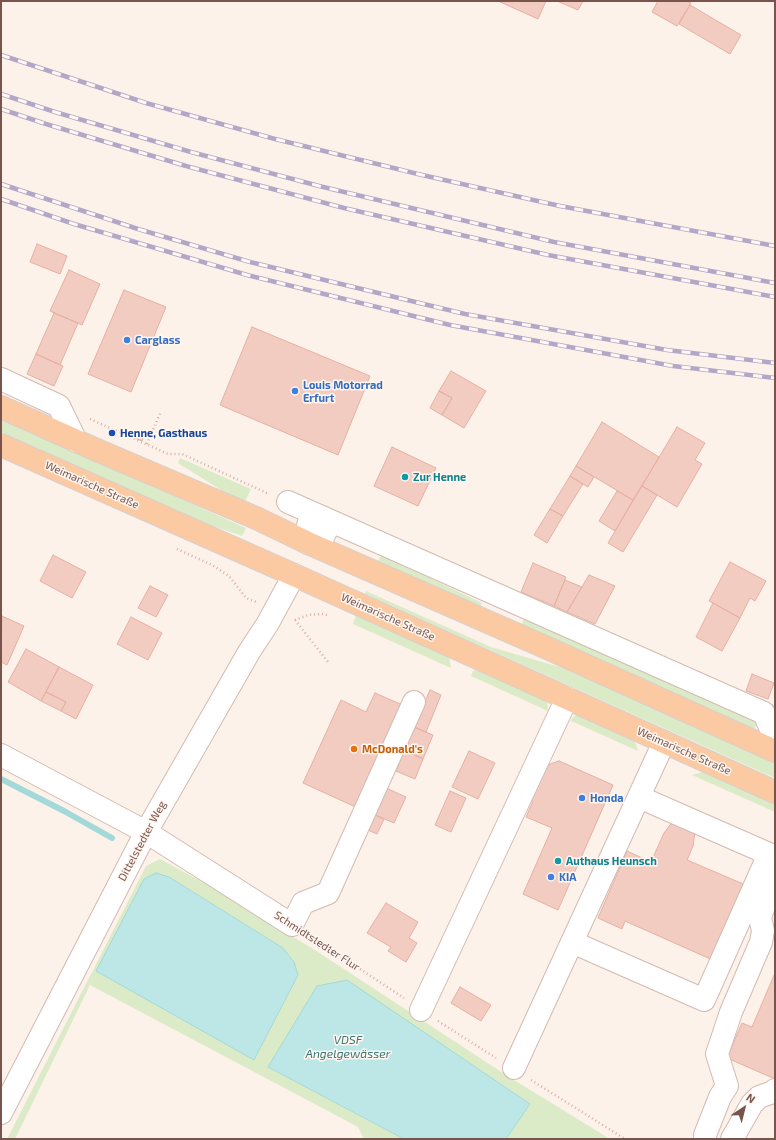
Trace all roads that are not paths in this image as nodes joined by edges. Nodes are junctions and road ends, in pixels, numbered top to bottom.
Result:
1 (1, 379) edge
2 (1, 407) edge
3 (76, 440) junction
4 (1, 445) edge
5 (288, 502) road end
6 (321, 517) junction
7 (308, 543) junction
8 (294, 575) junction
9 (508, 600) junction
10 (496, 625) junction
11 (567, 698) junction
12 (414, 702) dead end
13 (775, 738) edge
14 (664, 742) junction
15 (775, 751) edge
16 (1, 755) edge
17 (775, 792) edge
18 (639, 796) junction
19 (146, 832) junction
20 (775, 876) edge
21 (572, 942) junction
22 (422, 1010) road end
23 (514, 1068) road end
24 (727, 1086) junction
25 (775, 1090) edge
26 (752, 1104) junction
27 (1, 1113) edge
28 (705, 1139) edge
29 (732, 1139) edge

1 - 3 street
2 - 3 main road
3 - 7 main road
4 - 8 main road, Weimarische Straße
5 - 6 street
6 - 7 street
6 - 9 street
7 - 8 main road
7 - 10 main road
8 - 11 main road, Weimarische Straße
8 - 19 street, Dittelstedter Weg
9 - 10 street
9 - 13 street
10 - 15 main road
11 - 14 main road, Weimarische Straße
11 - 22 street
12 - 19 street, Schmidtstedter Flur
14 - 17 main road, Weimarische Straße
14 - 18 street
16 - 19 street, Schmidtstedter Flur
18 - 21 street
18 - 21 street
19 - 27 street, Dittelstedter Weg
20 - 24 street
21 - 23 street
24 - 26 street
24 - 28 street
25 - 26 street
26 - 29 street

